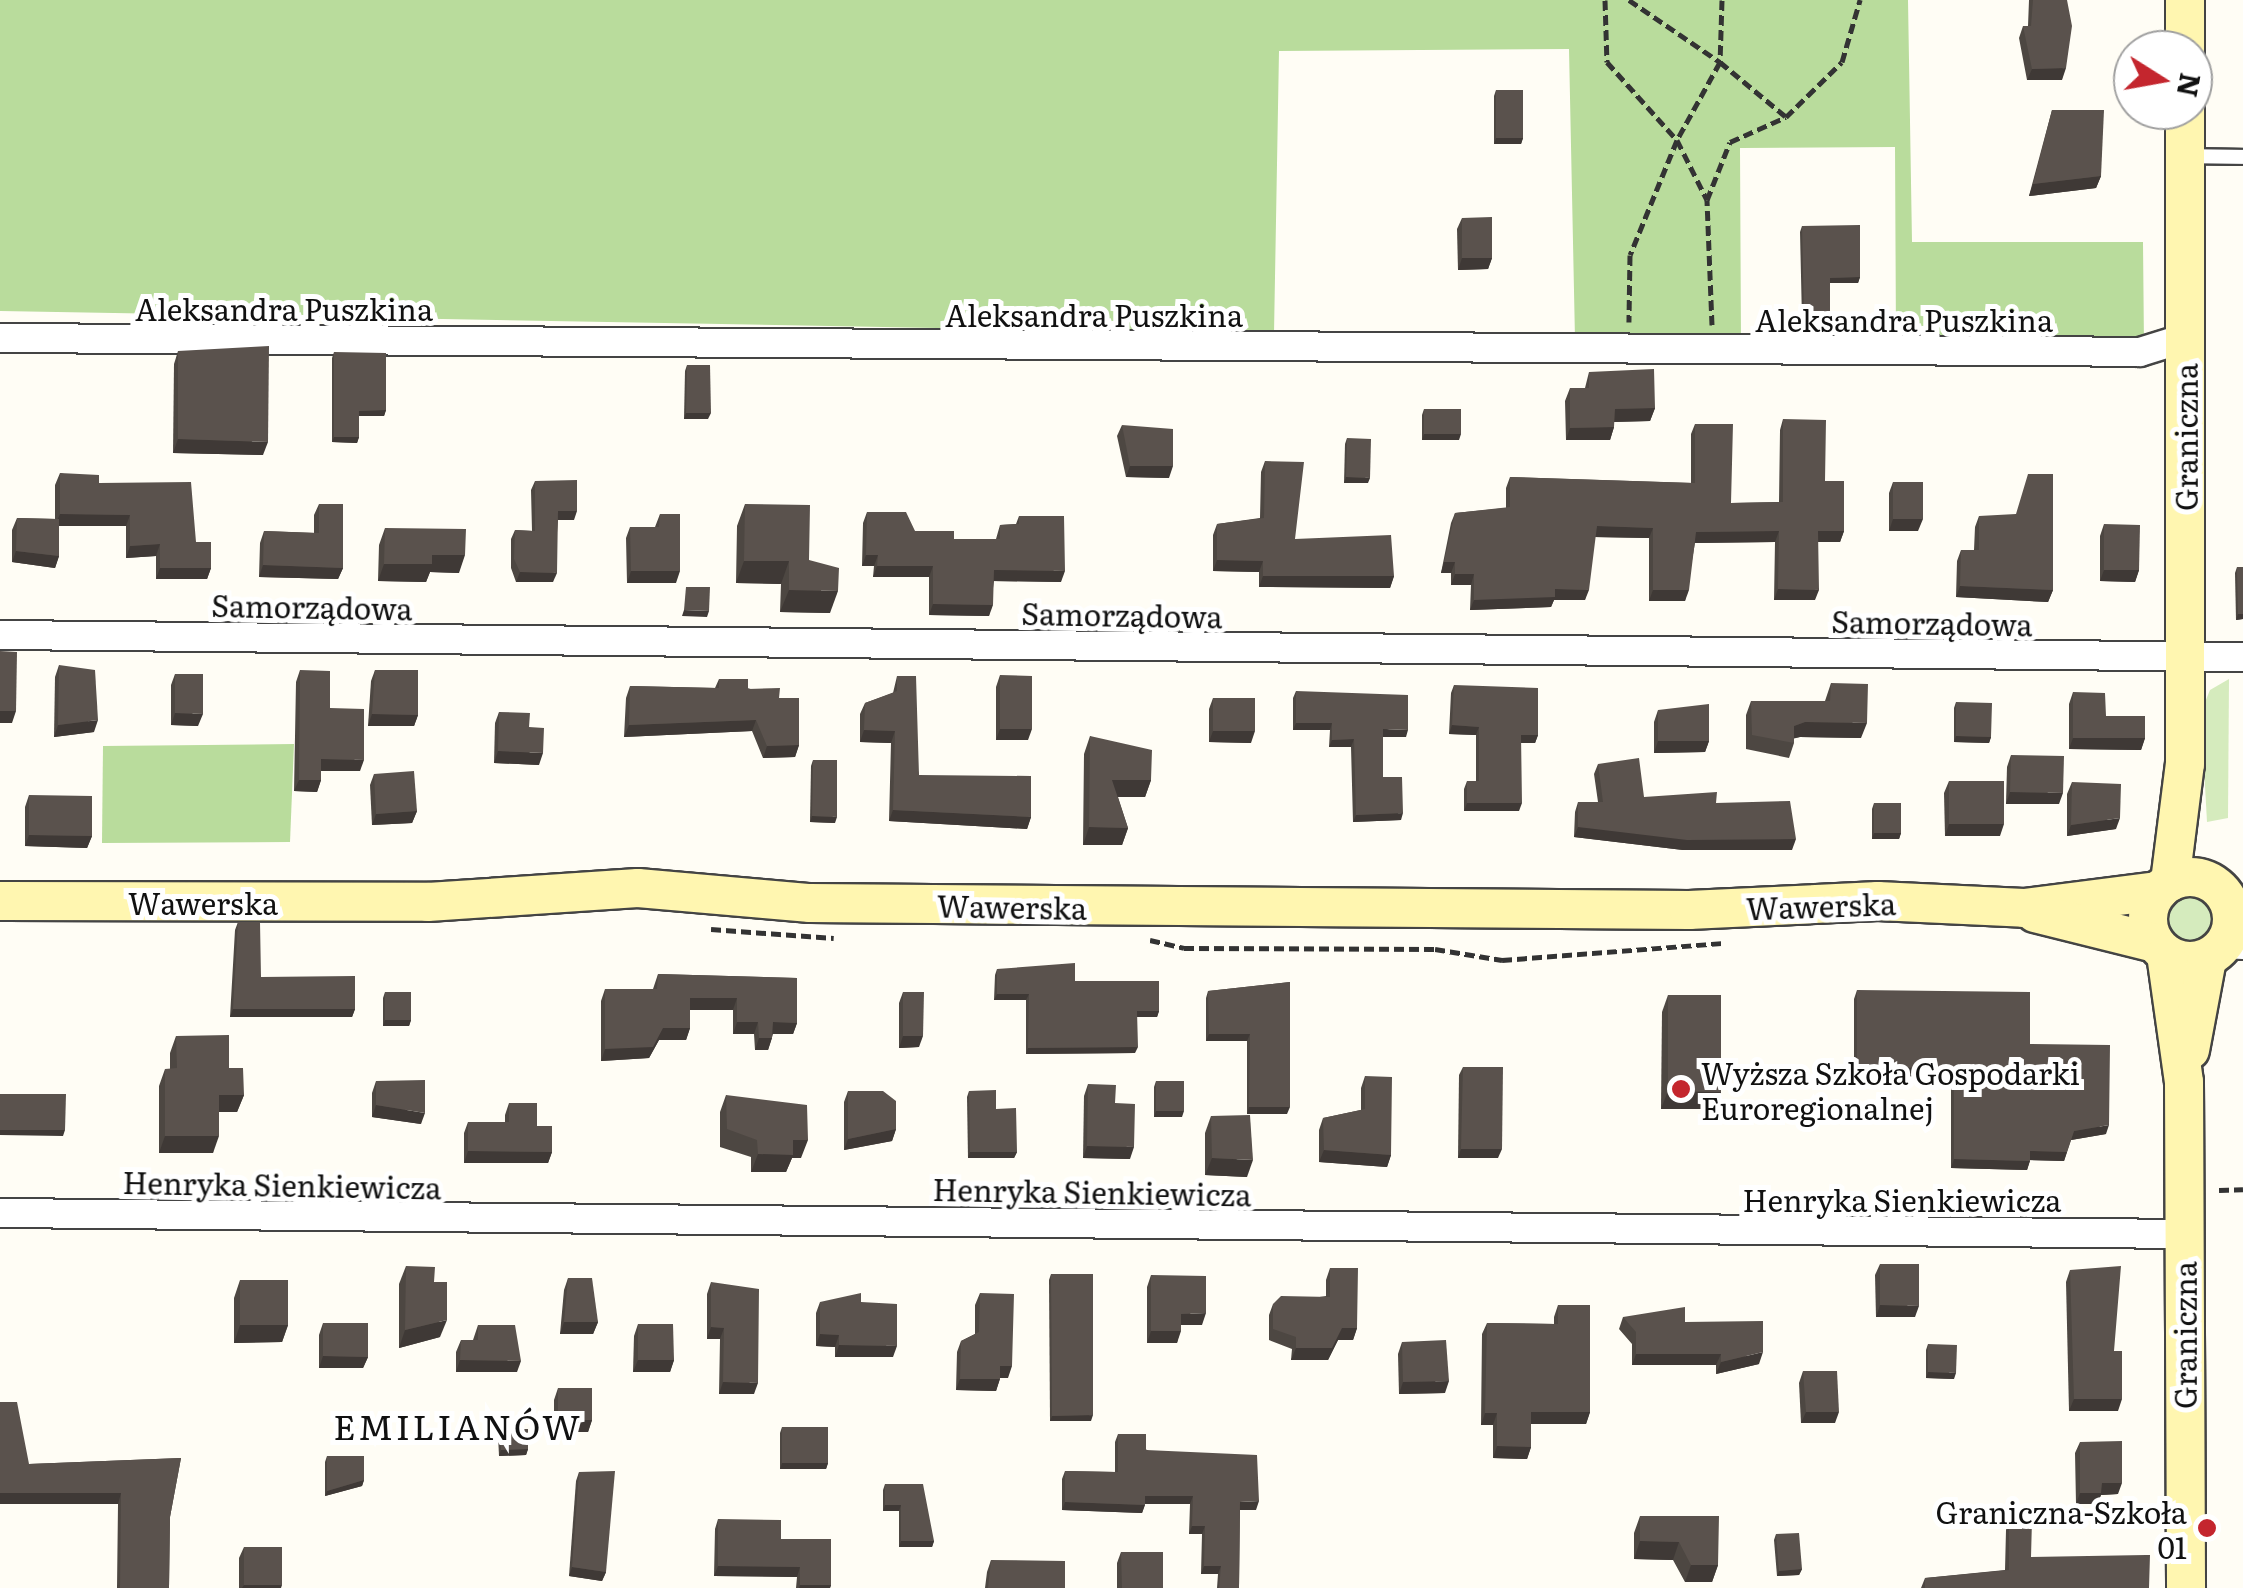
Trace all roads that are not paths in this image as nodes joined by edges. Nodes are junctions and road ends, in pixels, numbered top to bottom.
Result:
1 (2185, 0) edge
2 (2185, 30) edge
3 (2185, 130) edge
4 (2185, 156) junction
5 (2243, 157) edge
6 (0, 338) edge
7 (2185, 338) junction
8 (0, 636) edge
9 (2187, 656) junction
10 (2243, 657) edge
11 (2185, 764) junction
12 (2165, 886) junction
13 (2228, 899) edge
14 (0, 901) edge
15 (2024, 908) junction
16 (2160, 949) junction
17 (2225, 949) edge
18 (2184, 1082) junction
19 (0, 1213) edge
20 (2183, 1234) junction
21 (2186, 1588) edge

1 - 2 street
3 - 4 street, Graniczna
4 - 5 lane
4 - 7 street, Graniczna
6 - 7 street, Aleksandra Puszkina
7 - 9 street, Graniczna
8 - 9 street, Samorządowa
9 - 10 street, Samorządowa
9 - 11 street, Graniczna
11 - 12 street, Graniczna
11 - 13 street, Graniczna
12 - 13 street, Wawerska
12 - 15 street, Wawerska
12 - 16 street, Graniczna
13 - 17 street, Graniczna
14 - 15 street, Wawerska
15 - 16 street, Wawerska
16 - 17 street, Wawerska
16 - 18 street, Graniczna
17 - 18 street, Graniczna
18 - 20 street, Graniczna
19 - 20 street, Henryka Sienkiewicza
20 - 21 street, Graniczna

